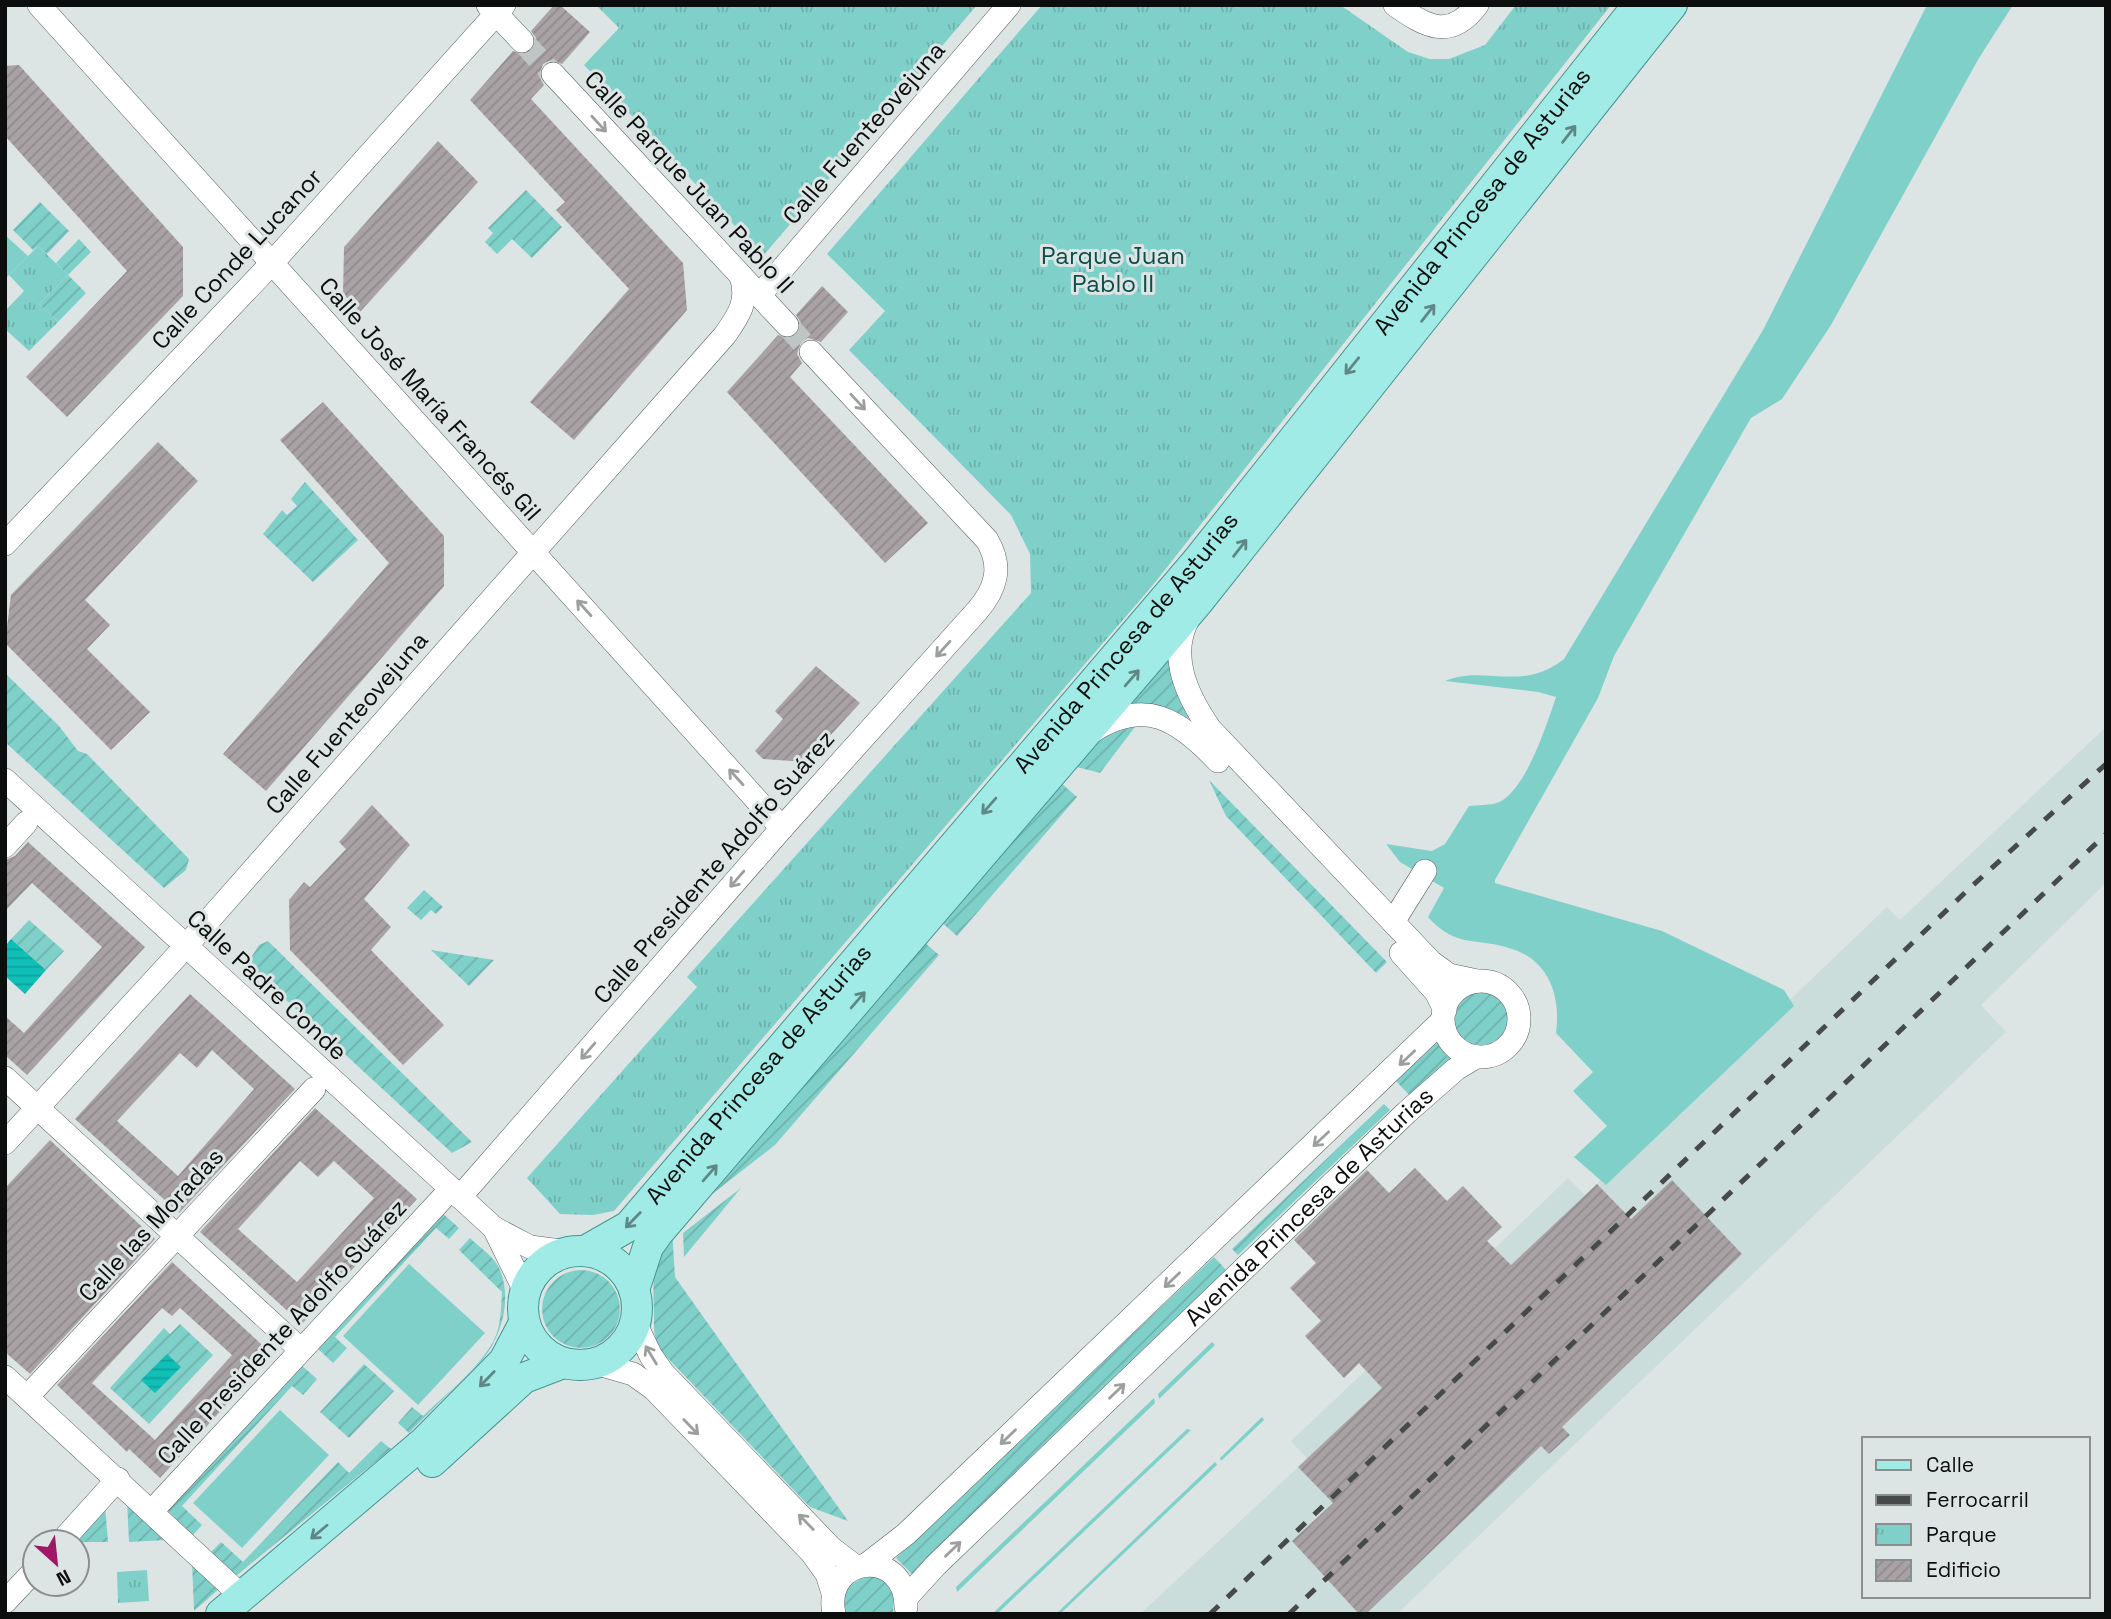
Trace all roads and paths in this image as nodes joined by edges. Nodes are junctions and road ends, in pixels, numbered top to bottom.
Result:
1 (39, 5) edge
2 (1009, 5) edge
3 (1395, 5) edge
4 (1477, 5) edge
5 (1638, 5) edge
6 (1672, 5) edge
7 (496, 8) edge
8 (522, 41) tunnel mouth
9 (553, 74) tunnel mouth
10 (272, 263) junction
11 (741, 276) junction
12 (759, 296) junction
13 (783, 321) joint
14 (725, 335) junction
15 (811, 352) tunnel mouth
16 (5, 544) edge
17 (533, 552) junction
18 (1198, 601) junction
19 (1075, 745) junction
20 (5, 780) edge
21 (26, 823) dead end
22 (782, 828) junction
23 (5, 846) edge
24 (1425, 872) dead end
25 (1393, 922) junction
26 (186, 946) junction
27 (1477, 981) junction
28 (1444, 1016) junction
29 (1476, 1057) junction
30 (5, 1078) edge
31 (314, 1089) dead end
32 (38, 1108) junction
33 (5, 1143) edge
34 (455, 1193) junction
35 (494, 1228) junction
36 (177, 1236) junction
37 (576, 1252) junction
38 (634, 1290) junction
39 (525, 1291) junction
40 (524, 1323) junction
41 (635, 1323) junction
42 (301, 1350) junction
43 (563, 1363) junction
44 (608, 1366) junction
45 (5, 1377) edge
46 (27, 1397) junction
47 (118, 1479) junction
48 (152, 1511) junction
49 (74, 1528) edge
50 (861, 1566) junction
51 (21, 1585) edge
52 (227, 1600) edge
53 (5, 1602) edge
54 (834, 1603) edge
55 (906, 1606) edge
56 (253, 1614) edge

1 - 10 street, Calle José María Francés Gil
2 - 12 street, Calle Fuenteovejuna
3 - 4 street
5 -> 37 main road, Avenida Princesa de Asturias
18 -> 6 main road, Avenida Princesa de Asturias
7 - 8 street
7 - 10 street, Calle Conde Lucanor
9 -> 11 street, Calle Parque Juan Pablo II
10 - 16 street, Calle Conde Lucanor
10 - 17 street, Calle José María Francés Gil
11 - 12 street, Calle Parque Juan Pablo II
11 - 14 street, Calle Fuenteovejuna
12 - 13 street, Calle Parque Juan Pablo II
13 - 14 street, Calle Fuenteovejuna
14 - 17 street, Calle Fuenteovejuna
15 -> 22 street, Calle Presidente Adolfo Suárez
22 -> 17 street, Calle José María Francés Gil
17 - 26 street, Calle Fuenteovejuna
19 -> 18 main road, Avenida Princesa de Asturias
18 - 25 street
19 - 28 street, Avenida Princesa de Asturias
38 -> 19 main road, Avenida Princesa de Asturias
20 - 26 street, Calle Padre Conde
21 - 23 street
22 -> 34 street, Calle Presidente Adolfo Suárez
24 - 25 street
25 - 27 street
26 - 32 street, Calle Fuenteovejuna
26 - 34 street, Calle Padre Conde
27 - 28 street
27 - 29 street
28 - 29 street
28 -> 50 street, Avenida Princesa de Asturias
55 -> 29 street, Avenida Princesa de Asturias
30 - 32 street
31 - 36 street, Calle las Moradas
32 - 33 street, Calle Fuenteovejuna
32 - 36 street
34 - 35 street, Calle Padre Conde
34 - 42 street, Calle Presidente Adolfo Suárez
35 - 37 street, Calle Padre Conde
35 - 39 street, Calle Padre Conde
36 - 42 street
36 - 46 street, Calle las Moradas
37 - 38 main road
37 - 39 main road
38 - 41 main road
39 - 40 main road
40 - 43 main road
40 -> 52 main road
41 - 44 main road
50 -> 41 street
42 - 48 street, Calle Presidente Adolfo Suárez
43 - 44 main road
43 - 56 main road
44 -> 54 street
45 - 46 street
46 - 47 street
47 - 48 street
47 - 49 street
48 - 52 street
50 - 54 street, Avenida Princesa de Asturias
50 - 55 street
51 - 53 street

